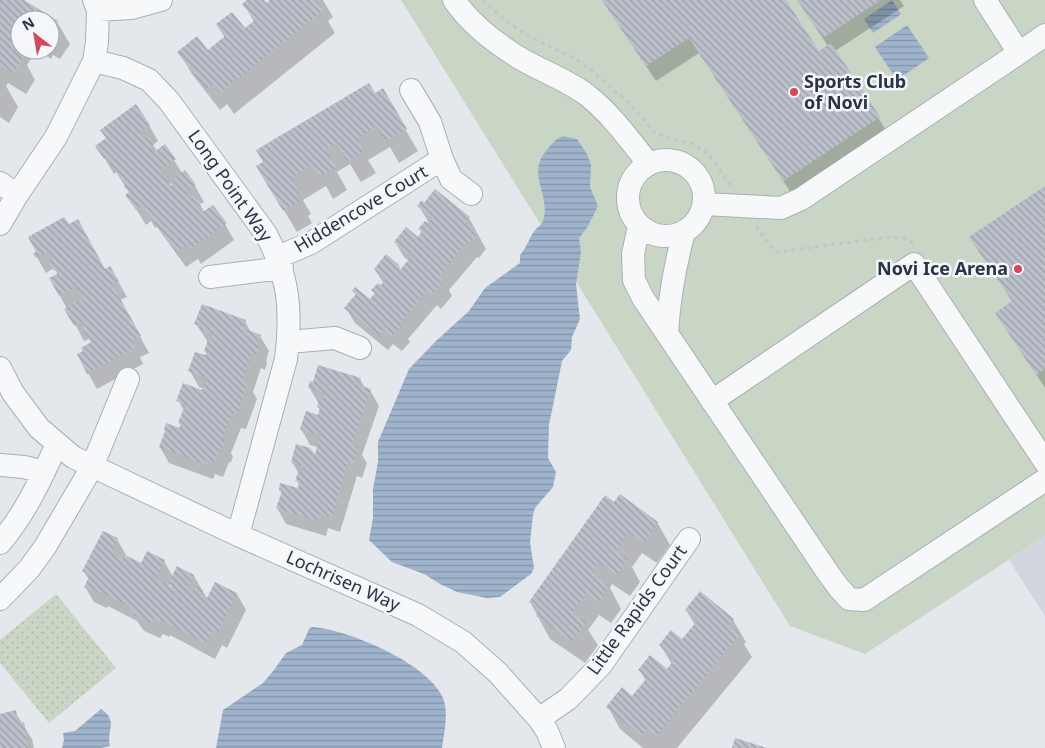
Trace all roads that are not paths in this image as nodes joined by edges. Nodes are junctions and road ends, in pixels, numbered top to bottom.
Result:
1 (161, 0) edge
2 (454, 0) edge
3 (984, 0) edge
4 (96, 5) edge
5 (1045, 36) edge
6 (1020, 52) junction
7 (94, 61) junction
8 (410, 90) dead end
9 (442, 159) junction
10 (648, 163) junction
11 (8, 189) edge
12 (471, 194) dead end
13 (704, 204) junction
14 (0, 224) edge
15 (639, 226) junction
16 (684, 232) junction
17 (280, 263) junction
18 (210, 277) dead end
19 (667, 334) junction
20 (288, 342) junction
21 (360, 348) dead end
22 (128, 379) dead end
23 (3, 382) edge
24 (712, 401) junction
25 (57, 444) junction
26 (1045, 462) edge
27 (0, 465) edge
28 (92, 467) junction
29 (44, 472) junction
30 (1045, 480) edge
31 (22, 513) junction
32 (55, 530) junction
33 (238, 535) junction
34 (689, 539) dead end
35 (0, 543) edge
36 (0, 599) edge
37 (539, 719) junction
38 (554, 748) edge

1 - 4 street
2 - 10 street
3 - 6 street
4 - 7 street
5 - 6 street
6 - 13 street
7 - 11 street
7 - 17 street, Long Point Way
8 - 9 street
9 - 12 street
9 - 17 street, Hiddencove Court
10 - 13 street
10 - 15 street
11 - 14 street
13 - 16 street
15 - 16 street
15 - 19 street
16 - 19 street
17 - 18 street, Hiddencove Court
17 - 20 street, Long Point Way
19 - 24 street
20 - 21 street
20 - 33 street, Long Point Way
22 - 28 street
23 - 25 street, Lochrisen Way
24 - 26 street
24 - 30 street
25 - 28 street, Lochrisen Way
25 - 29 street
27 - 29 street
28 - 32 street
28 - 33 street, Lochrisen Way
29 - 31 street
31 - 32 street
31 - 35 street
32 - 36 street
33 - 37 street, Lochrisen Way
34 - 37 street, Little Rapids Court
37 - 38 street, Lochrisen Way

